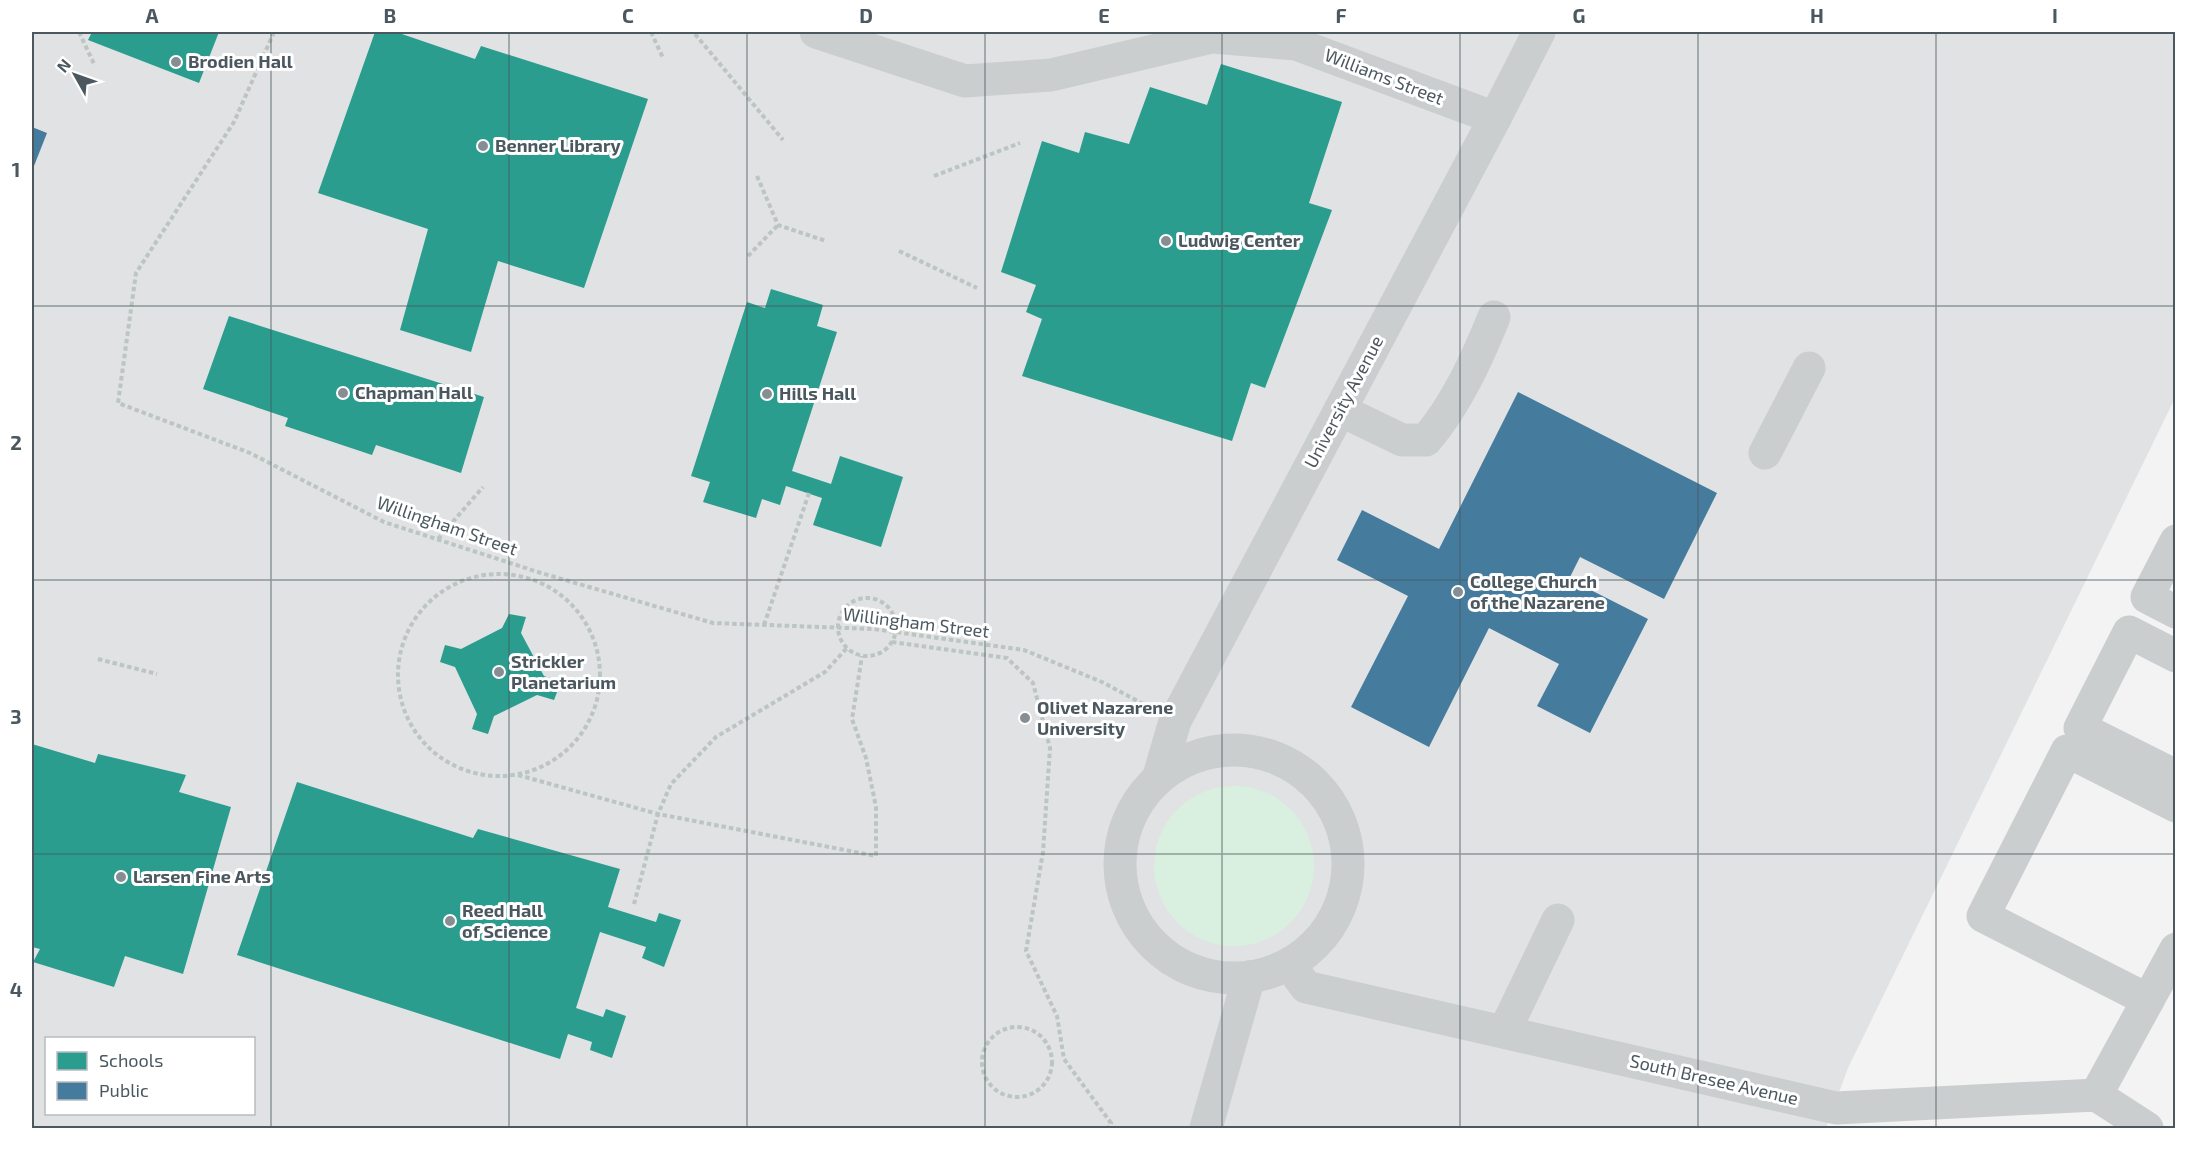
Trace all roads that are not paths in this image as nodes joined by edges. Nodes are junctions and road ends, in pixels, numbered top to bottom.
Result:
1 (816, 32) edge
2 (1539, 32) edge
3 (1495, 118) junction
4 (1494, 317) dead end
5 (1809, 368) dead end
6 (1340, 410) junction
7 (1765, 453) dead end
8 (2175, 541) edge
9 (2147, 597) junction
10 (2175, 612) edge
11 (2129, 632) junction
12 (2175, 656) edge
13 (2074, 740) junction
14 (1159, 776) junction
15 (2175, 776) edge
16 (2175, 806) edge
17 (1558, 920) dead end
18 (2175, 949) edge
19 (1289, 964) junction
20 (1249, 977) junction
21 (2148, 1000) junction
22 (1504, 1032) junction
23 (2096, 1095) junction
24 (1206, 1128) edge
25 (2147, 1128) edge

1 - 3 street, Williams Street
2 - 3 street, University Avenue
3 - 6 street, University Avenue
4 - 6 street
5 - 7 street
6 - 14 street, University Avenue
8 - 9 street
9 - 10 street
9 - 11 street
11 - 12 street
11 - 13 street
13 - 15 street
13 - 16 street
13 - 21 street
14 - 19 street, University Avenue
14 - 20 street, University Avenue
17 - 22 street
18 - 21 street
19 - 20 street, University Avenue
19 - 22 street, South Bresee Avenue
20 - 24 street
21 - 23 street
22 - 23 street, South Bresee Avenue
23 - 25 street

